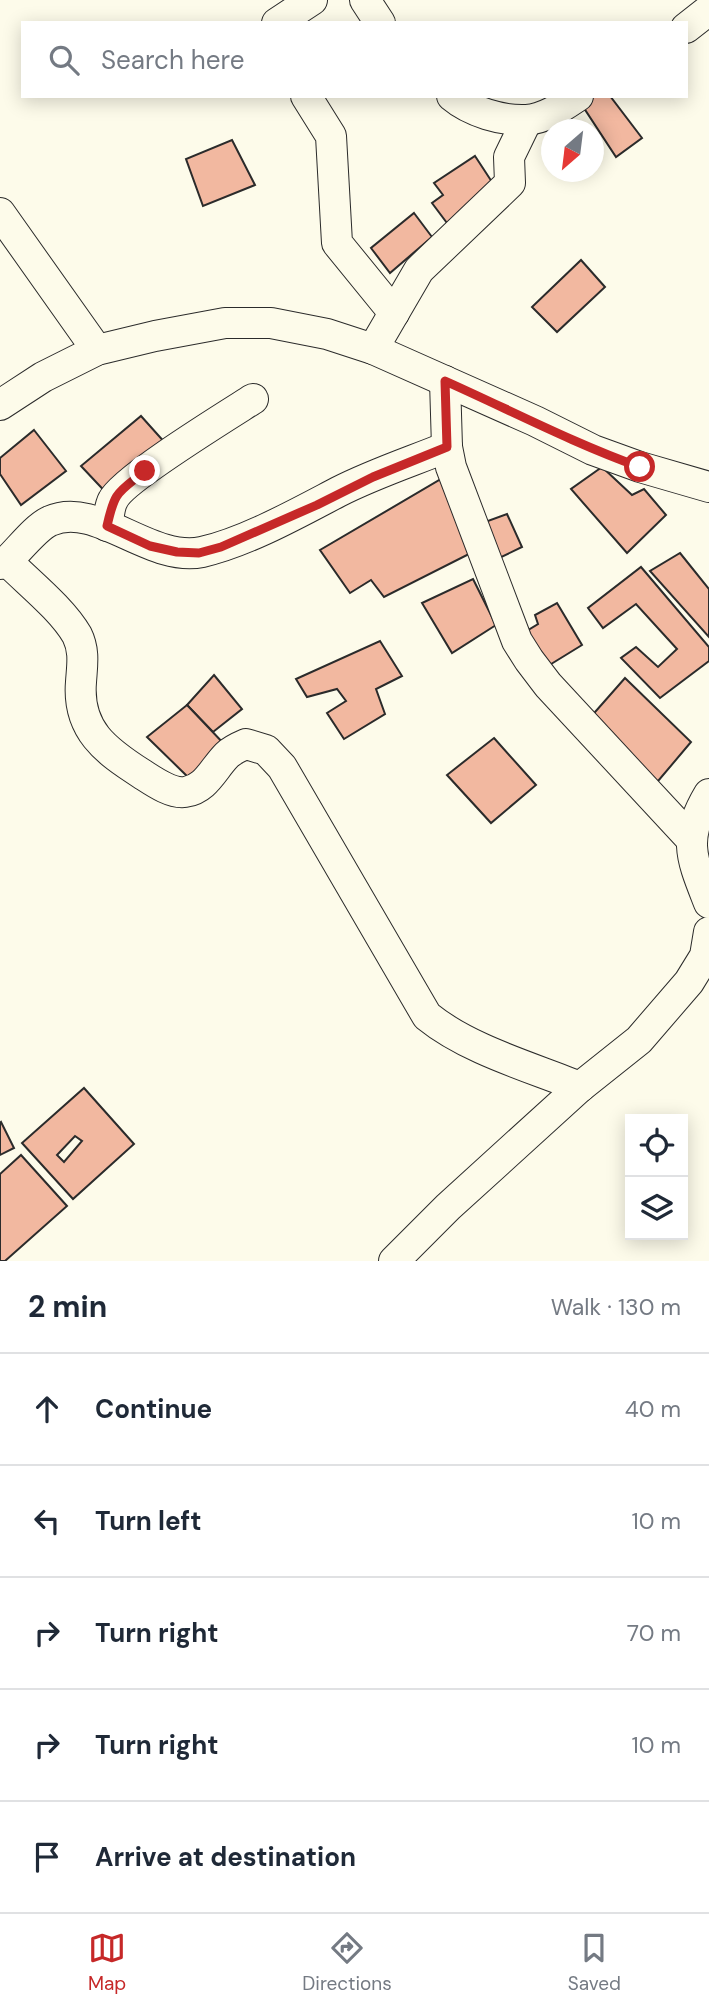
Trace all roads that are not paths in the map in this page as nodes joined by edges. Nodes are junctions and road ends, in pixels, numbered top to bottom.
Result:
1 (312, 0) edge
2 (365, 0) edge
3 (709, 10) edge
4 (280, 21) edge
5 (379, 21) edge
6 (688, 26) edge
7 (307, 98) edge
8 (456, 98) edge
9 (575, 98) edge
10 (527, 120) junction
11 (0, 213) edge
12 (394, 313) junction
13 (373, 349) junction
14 (97, 351) junction
15 (445, 381) junction
16 (253, 399) dead end
17 (0, 405) edge
18 (447, 447) junction
19 (709, 487) edge
20 (107, 526) junction
21 (4, 563) edge
22 (709, 794) edge
23 (691, 839) junction
24 (709, 903) edge
25 (709, 932) edge
26 (580, 1087) junction
27 (394, 1261) edge

1 - 4 street
2 - 5 street
3 - 6 street
7 - 12 street
8 - 10 street
9 - 10 street
10 - 12 street
11 - 14 street
12 - 13 street
13 - 14 street
13 - 15 street
14 - 17 street
15 - 18 street
15 - 19 street
16 - 20 street
18 - 20 street
18 - 23 street
20 - 21 street
21 - 26 street
22 - 23 street
23 - 24 street
25 - 26 street
26 - 27 street

